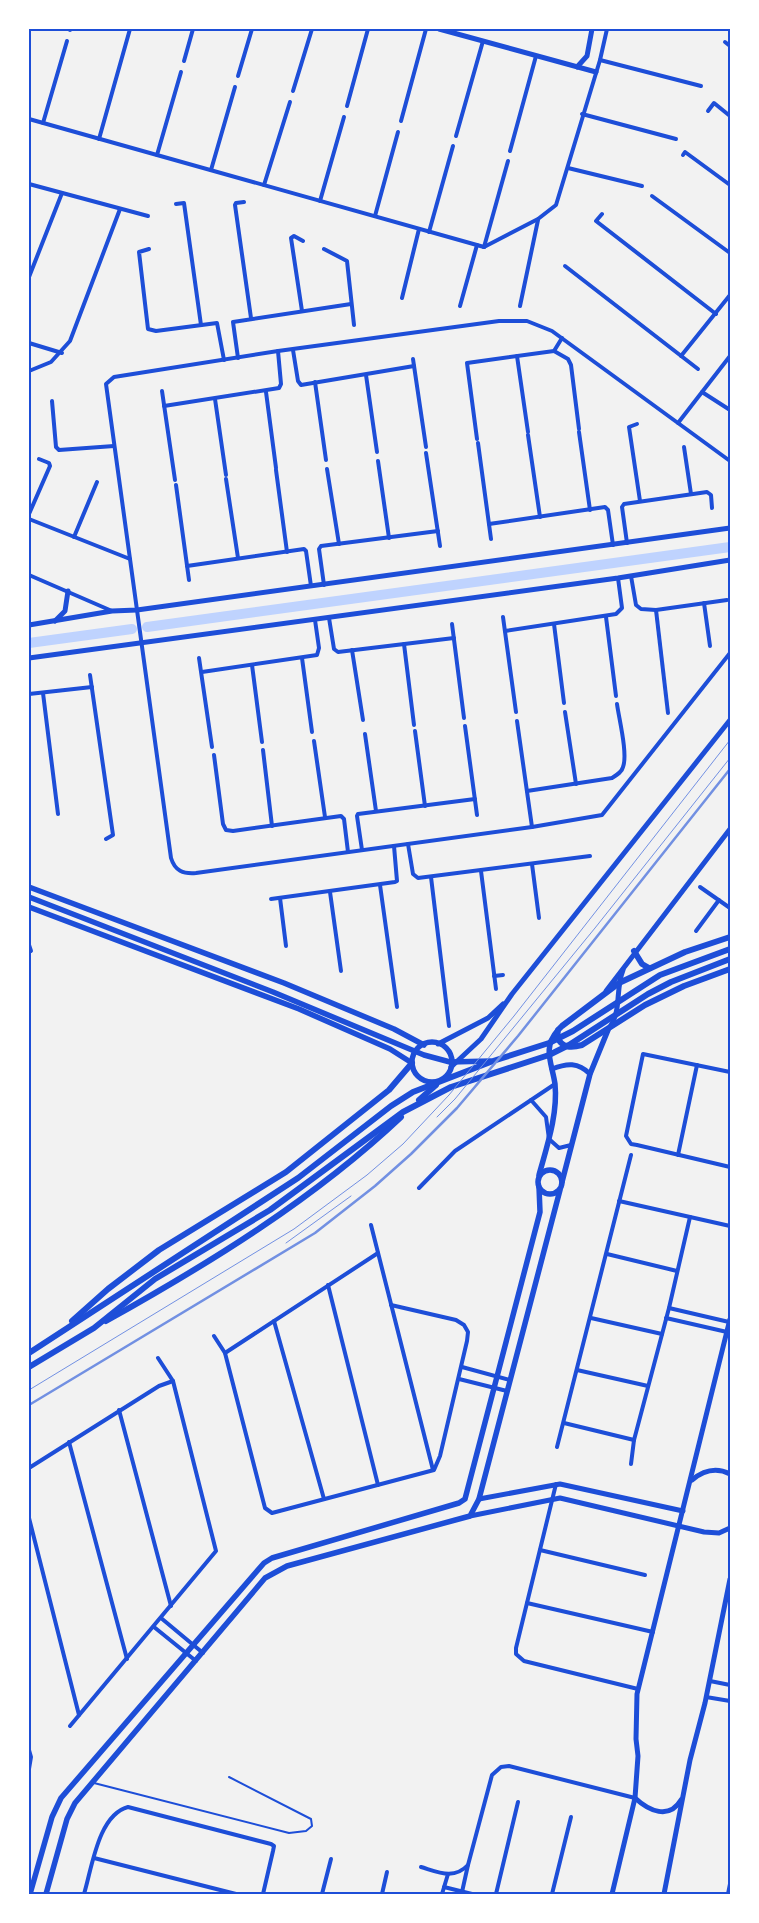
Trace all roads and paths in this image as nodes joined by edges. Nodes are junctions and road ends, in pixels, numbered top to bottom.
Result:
1 (130, 29) edge
2 (193, 29) edge
3 (252, 29) edge
4 (312, 29) edge
5 (368, 29) edge
6 (426, 29) edge
7 (439, 29) edge
8 (592, 29) edge
9 (607, 29) edge
10 (67, 41) dead end
11 (483, 41) junction
12 (725, 42) dead end
13 (730, 46) edge
14 (536, 56) junction
15 (600, 60) junction
16 (184, 61) dead end
17 (577, 67) junction
18 (181, 72) dead end
19 (596, 72) junction
20 (238, 76) dead end
21 (701, 86) dead end
22 (235, 87) dead end
23 (293, 91) dead end
24 (290, 102) dead end
25 (347, 106) dead end
26 (708, 111) dead end
27 (582, 114) junction
28 (730, 116) edge
29 (344, 117) dead end
30 (29, 119) edge
31 (401, 121) dead end
32 (43, 123) junction
33 (398, 132) dead end
34 (456, 136) dead end
35 (99, 139) junction
36 (676, 139) dead end
37 (453, 146) dead end
38 (510, 151) dead end
39 (157, 155) junction
40 (683, 155) dead end
41 (508, 161) dead end
42 (568, 168) junction
43 (211, 170) junction
44 (29, 184) edge
45 (264, 185) junction
46 (730, 185) edge
47 (642, 186) dead end
48 (62, 193) junction
49 (652, 196) dead end
50 (320, 201) junction
51 (244, 202) dead end
52 (176, 204) dead end
53 (120, 209) junction
54 (602, 214) dead end
55 (148, 216) dead end
56 (375, 216) junction
57 (538, 220) junction
58 (420, 229) junction
59 (429, 232) junction
60 (304, 241) dead end
61 (476, 245) junction
62 (484, 247) junction
63 (149, 249) dead end
64 (324, 249) dead end
65 (730, 253) edge
66 (565, 266) dead end
67 (29, 277) edge
68 (402, 298) dead end
69 (729, 298) edge
70 (352, 304) junction
71 (460, 306) dead end
72 (520, 306) dead end
73 (302, 311) junction
74 (716, 314) junction
75 (251, 318) junction
76 (354, 324) dead end
77 (200, 325) junction
78 (562, 338) junction
79 (29, 343) edge
80 (293, 350) junction
81 (554, 351) junction
82 (278, 352) junction
83 (62, 353) junction
84 (517, 356) junction
85 (681, 356) junction
86 (730, 356) edge
87 (238, 358) junction
88 (413, 358) dead end
89 (224, 360) junction
90 (414, 366) junction
91 (698, 369) dead end
92 (29, 371) edge
93 (366, 375) junction
94 (315, 382) junction
95 (162, 391) dead end
96 (266, 392) junction
97 (702, 392) junction
98 (215, 399) junction
99 (52, 401) dead end
100 (164, 406) junction
101 (730, 410) edge
102 (678, 423) junction
103 (637, 424) dead end
104 (114, 446) junction
105 (426, 447) dead end
106 (684, 447) dead end
107 (377, 452) dead end
108 (426, 453) dead end
109 (39, 459) dead end
110 (326, 460) dead end
111 (378, 461) dead end
112 (730, 461) edge
113 (327, 469) dead end
114 (97, 482) dead end
115 (691, 494) junction
116 (640, 501) junction
117 (712, 508) dead end
118 (590, 510) junction
119 (29, 514) edge
120 (540, 517) junction
121 (29, 519) edge
122 (488, 524) junction
123 (730, 528) edge
124 (438, 531) junction
125 (74, 537) junction
126 (389, 538) junction
127 (490, 539) dead end
128 (627, 543) junction
129 (339, 544) junction
130 (613, 545) junction
131 (440, 546) dead end
132 (287, 552) junction
133 (238, 558) junction
134 (130, 559) junction
135 (730, 560) edge
136 (187, 566) junction
137 (29, 575) edge
138 (631, 576) junction
139 (618, 578) junction
140 (189, 580) dead end
141 (324, 584) junction
142 (311, 586) junction
143 (68, 591) junction
144 (727, 600) dead end
145 (704, 604) junction
146 (112, 610) junction
147 (137, 610) junction
148 (656, 610) junction
149 (503, 617) dead end
150 (606, 617) junction
151 (329, 618) junction
152 (315, 620) junction
153 (54, 622) junction
154 (452, 624) dead end
155 (554, 624) junction
156 (29, 625) edge
157 (505, 631) junction
158 (454, 638) junction
159 (141, 642) junction
160 (404, 644) junction
161 (710, 646) dead end
162 (352, 650) junction
163 (730, 653) edge
164 (29, 658) edge
165 (199, 658) dead end
166 (302, 658) junction
167 (252, 665) junction
168 (202, 672) junction
169 (90, 675) dead end
170 (92, 687) junction
171 (43, 693) junction
172 (29, 694) edge
173 (616, 696) dead end
174 (564, 703) dead end
175 (616, 704) dead end
176 (516, 712) dead end
177 (565, 712) dead end
178 (668, 712) dead end
179 (464, 718) dead end
180 (363, 720) dead end
181 (730, 720) edge
182 (517, 721) dead end
183 (414, 725) dead end
184 (465, 726) dead end
185 (415, 731) dead end
186 (312, 732) dead end
187 (365, 734) dead end
188 (314, 741) dead end
189 (262, 742) dead end
190 (212, 747) dead end
191 (263, 750) dead end
192 (214, 755) dead end
193 (576, 784) junction
194 (527, 791) junction
195 (475, 799) junction
196 (425, 806) junction
197 (376, 811) junction
198 (58, 814) dead end
199 (477, 815) dead end
200 (325, 817) junction
201 (272, 826) junction
202 (532, 827) junction
203 (730, 829) edge
204 (106, 839) dead end
205 (408, 844) junction
206 (394, 846) junction
207 (362, 850) junction
208 (348, 852) junction
209 (590, 856) dead end
210 (532, 864) junction
211 (481, 871) junction
212 (431, 877) junction
213 (380, 885) junction
214 (29, 887) edge
215 (700, 887) dead end
216 (330, 892) junction
217 (29, 897) edge
218 (280, 898) junction
219 (271, 900) dead end
220 (719, 900) junction
221 (29, 907) edge
222 (730, 908) edge
223 (539, 918) dead end
224 (696, 931) dead end
225 (730, 937) edge
226 (29, 945) edge
227 (286, 946) dead end
228 (730, 949) edge
229 (31, 951) dead end
230 (634, 951) junction
231 (730, 960) edge
232 (626, 963) junction
233 (649, 968) junction
234 (730, 969) edge
235 (341, 971) dead end
236 (503, 975) dead end
237 (494, 976) junction
238 (619, 983) junction
239 (496, 989) dead end
240 (512, 994) junction
241 (604, 994) junction
242 (397, 1006) dead end
243 (449, 1026) dead end
244 (558, 1030) junction
245 (608, 1030) junction
246 (424, 1044) junction
247 (438, 1044) junction
248 (493, 1061) junction
249 (412, 1063) junction
250 (697, 1065) junction
251 (451, 1067) junction
252 (552, 1069) junction
253 (730, 1072) edge
254 (590, 1074) junction
255 (440, 1080) junction
256 (555, 1084) junction
257 (531, 1100) junction
258 (549, 1139) junction
259 (571, 1145) junction
260 (678, 1155) junction
261 (631, 1156) dead end
262 (730, 1166) edge
263 (539, 1175) junction
264 (562, 1182) junction
265 (539, 1187) junction
266 (419, 1188) dead end
267 (560, 1190) junction
268 (619, 1201) junction
269 (690, 1217) junction
270 (371, 1225) dead end
271 (730, 1226) edge
272 (378, 1253) junction
273 (608, 1254) junction
274 (677, 1271) junction
275 (328, 1286) junction
276 (391, 1305) junction
277 (669, 1308) junction
278 (591, 1318) junction
279 (666, 1318) junction
280 (274, 1321) junction
281 (730, 1321) edge
282 (94, 1328) junction
283 (727, 1332) junction
284 (662, 1334) junction
285 (214, 1336) dead end
286 (54, 1338) junction
287 (225, 1353) junction
288 (29, 1354) edge
289 (158, 1358) dead end
290 (462, 1367) junction
291 (29, 1368) edge
292 (577, 1370) junction
293 (496, 1376) junction
294 (459, 1379) junction
295 (510, 1380) junction
296 (173, 1381) junction
297 (648, 1386) junction
298 (493, 1388) junction
299 (507, 1391) junction
300 (119, 1410) junction
301 (564, 1423) junction
302 (634, 1440) junction
303 (69, 1442) junction
304 (557, 1447) dead end
305 (631, 1464) dead end
306 (29, 1468) edge
307 (434, 1470) junction
308 (730, 1474) edge
309 (691, 1480) junction
310 (556, 1484) junction
311 (378, 1485) junction
312 (553, 1498) junction
313 (324, 1499) junction
314 (479, 1499) junction
315 (683, 1511) junction
316 (470, 1516) junction
317 (29, 1518) edge
318 (680, 1525) junction
319 (730, 1528) edge
320 (540, 1550) junction
321 (645, 1575) dead end
322 (730, 1579) edge
323 (527, 1603) junction
324 (172, 1606) junction
325 (162, 1618) junction
326 (154, 1627) junction
327 (653, 1632) junction
328 (193, 1644) junction
329 (186, 1652) junction
330 (203, 1653) junction
331 (127, 1659) junction
332 (196, 1661) junction
333 (710, 1681) junction
334 (730, 1685) edge
335 (638, 1689) junction
336 (706, 1697) junction
337 (730, 1701) edge
338 (79, 1715) junction
339 (70, 1726) dead end
340 (29, 1750) edge
341 (29, 1766) edge
342 (229, 1777) dead end
343 (94, 1782) junction
344 (683, 1797) junction
345 (636, 1798) junction
346 (518, 1802) dead end
347 (571, 1816) dead end
348 (94, 1858) junction
349 (331, 1859) dead end
350 (468, 1864) junction
351 (421, 1867) dead end
352 (37, 1871) junction
353 (388, 1872) dead end
354 (448, 1874) junction
355 (29, 1881) edge
356 (730, 1884) edge
357 (444, 1887) junction
358 (462, 1892) junction
359 (30, 1894) edge
360 (46, 1894) edge
361 (84, 1894) edge
362 (236, 1894) edge
363 (263, 1894) edge
364 (322, 1894) edge
365 (382, 1894) edge
366 (442, 1894) edge
367 (472, 1894) edge
368 (496, 1894) edge
369 (552, 1894) edge
370 (612, 1894) edge
371 (664, 1894) edge
372 (728, 1894) edge

1 - 35 street
2 - 16 street
3 - 20 street
4 - 23 street
5 - 25 street
6 - 31 street
7 - 11 street
8 - 17 street
9 - 15 street
10 - 32 street
11 - 14 street
11 - 34 street
12 - 13 street
14 - 17 street
14 - 38 street
15 - 19 street
15 - 21 street
17 - 19 street
18 - 39 street
19 - 27 street
22 - 43 street
24 - 45 street
26 - 28 street
27 - 36 street
27 - 42 street
29 - 50 street
30 - 32 street
32 - 35 street
33 - 56 street
35 - 39 street
37 - 59 street
39 - 43 street
40 - 46 street
41 - 62 street
42 - 47 street
42 - 57 street
43 - 45 street
44 - 48 street
45 - 50 street
48 - 53 street
48 - 67 street
49 - 65 street
50 - 56 street
51 - 75 street
52 - 77 street
53 - 55 street
53 - 83 street
54 - 74 street
56 - 58 street
57 - 62 street
57 - 72 street
58 - 59 street
58 - 68 street
59 - 61 street
60 - 73 street
61 - 62 street
61 - 71 street
63 - 77 street
64 - 70 street
66 - 85 street
69 - 74 street
70 - 73 street
70 - 76 street
73 - 75 street
74 - 85 street
75 - 87 street
77 - 89 street
78 - 80 street
78 - 81 street
78 - 102 street
79 - 83 street
80 - 82 street
80 - 94 street
81 - 84 street
81 - 118 street
82 - 87 street
82 - 96 street
83 - 92 street
84 - 120 street
84 - 122 street
85 - 91 street
86 - 97 street
87 - 89 street
88 - 90 street
89 - 104 street
90 - 93 street
90 - 105 street
93 - 94 street
93 - 107 street
94 - 110 street
95 - 100 street
96 - 98 street
96 - 132 street
97 - 101 street
97 - 102 street
98 - 100 street
98 - 133 street
99 - 104 street
100 - 136 street
102 - 112 street
103 - 116 street
104 - 134 street
106 - 115 street
108 - 124 street
109 - 119 street
111 - 126 street
113 - 129 street
114 - 125 street
115 - 116 street
115 - 117 street
116 - 128 street
118 - 120 street
118 - 130 street
120 - 122 street
121 - 125 street
122 - 127 street
123 - 128 street
124 - 126 street
124 - 131 street
125 - 134 street
126 - 129 street
128 - 130 street
129 - 141 street
130 - 141 street
132 - 133 street
132 - 142 street
133 - 136 street
134 - 147 street
135 - 138 street
136 - 140 street
137 - 143 street
138 - 139 street
138 - 148 street
139 - 150 street
139 - 151 street
141 - 142 street
142 - 147 street
143 - 146 street
143 - 153 street
144 - 145 street
145 - 148 street
145 - 161 street
146 - 147 street
146 - 153 street
147 - 159 street
148 - 178 street
149 - 157 street
150 - 155 street
150 - 173 street
151 - 152 street
151 - 162 street
152 - 159 street
152 - 166 street
153 - 156 street
154 - 158 street
155 - 157 street
155 - 174 street
157 - 176 street
158 - 160 street
158 - 179 street
159 - 164 street
159 - 208 street
160 - 162 street
160 - 183 street
162 - 180 street
163 - 202 street
165 - 168 street
166 - 167 street
166 - 186 street
167 - 168 street
167 - 189 street
168 - 190 street
169 - 170 street
170 - 171 street
170 - 204 street
171 - 172 street
171 - 198 street
175 - 193 street
177 - 193 street
181 - 240 street
182 - 194 street
184 - 195 street
185 - 196 street
187 - 197 street
188 - 200 street
191 - 201 street
192 - 201 street
193 - 194 street
194 - 202 street
195 - 196 street
195 - 199 street
196 - 197 street
197 - 207 street
200 - 201 street
200 - 208 street
202 - 205 street
203 - 230 street
205 - 206 street
205 - 212 street
206 - 207 street
206 - 213 street
207 - 208 street
209 - 210 street
210 - 211 street
210 - 223 street
211 - 212 street
211 - 237 street
212 - 243 street
213 - 216 street
213 - 242 street
214 - 246 main road
215 - 220 street
216 - 218 street
216 - 235 street
217 - 248 main road
218 - 219 street
218 - 227 street
220 - 222 street
220 - 224 street
221 - 249 main road
225 - 233 main road
226 - 229 street
228 - 248 main road
230 - 232 street
230 - 233 main road
231 - 282 main road
232 - 238 street
232 - 241 street
233 - 238 main road
234 - 245 main road
236 - 237 street
237 - 239 street
238 - 241 main road
238 - 245 street
240 - 247 street
240 - 251 street
241 - 244 main road
244 - 245 main road
244 - 252 main road
245 - 254 main road
246 - 247 main road
246 - 249 main road
247 - 251 main road
248 - 286 main road
249 - 255 main road
249 - 286 main road
250 - 253 street
250 - 260 street
250 - 260 street
251 - 255 main road
252 - 254 street
252 - 256 main road
254 - 259 main road
255 - 282 main road
256 - 257 street
256 - 258 main road
257 - 258 street
257 - 266 street
258 - 259 street
258 - 263 main road
259 - 264 main road
260 - 262 street
261 - 268 street
263 - 264 main road
263 - 265 main road
264 - 267 main road
265 - 267 main road
265 - 293 main road
267 - 295 main road
268 - 269 street
268 - 273 street
269 - 271 street
269 - 274 street
270 - 272 street
272 - 275 street
272 - 276 street
273 - 274 street
273 - 278 street
274 - 277 street
275 - 280 street
275 - 311 street
276 - 290 street
276 - 307 street
277 - 279 street
277 - 281 street
278 - 284 street
278 - 292 street
279 - 283 street
279 - 284 street
280 - 287 street
280 - 313 street
281 - 283 street
282 - 291 main road
283 - 309 street
284 - 297 street
285 - 287 street
286 - 288 main road
287 - 313 street
289 - 296 street
290 - 293 street
290 - 294 street
292 - 297 street
292 - 301 street
293 - 295 street
293 - 298 main road
294 - 298 street
294 - 307 street
295 - 299 main road
296 - 300 street
296 - 324 street
297 - 302 street
298 - 299 street
298 - 328 main road
299 - 314 main road
300 - 303 street
300 - 324 street
301 - 302 street
301 - 304 street
302 - 305 street
303 - 306 street
303 - 331 street
307 - 311 street
308 - 309 street
309 - 315 street
310 - 312 street
310 - 314 street
310 - 315 street
311 - 313 street
312 - 316 street
312 - 318 street
312 - 320 street
314 - 316 main road
315 - 318 street
316 - 330 main road
317 - 338 street
318 - 319 street
318 - 327 street
320 - 321 street
320 - 323 street
322 - 333 street
323 - 327 street
323 - 335 street
324 - 325 street
325 - 326 street
325 - 328 street
326 - 329 street
326 - 331 street
327 - 335 street
328 - 329 main road
328 - 330 street
329 - 332 street
329 - 352 main road
330 - 332 main road
331 - 338 street
332 - 343 main road
333 - 334 street
333 - 336 street
335 - 345 street
336 - 337 street
336 - 344 street
338 - 339 street
340 - 341 street
342 - 343 lane
343 - 360 main road
344 - 345 street
344 - 371 street
345 - 350 street
345 - 370 street
346 - 368 street
347 - 369 street
348 - 361 street
348 - 362 street
348 - 363 street
349 - 364 street
350 - 354 street
350 - 358 street
351 - 354 street
352 - 355 street
352 - 359 main road
353 - 365 street
354 - 357 street
356 - 372 street
357 - 358 street
357 - 366 street
358 - 367 street

